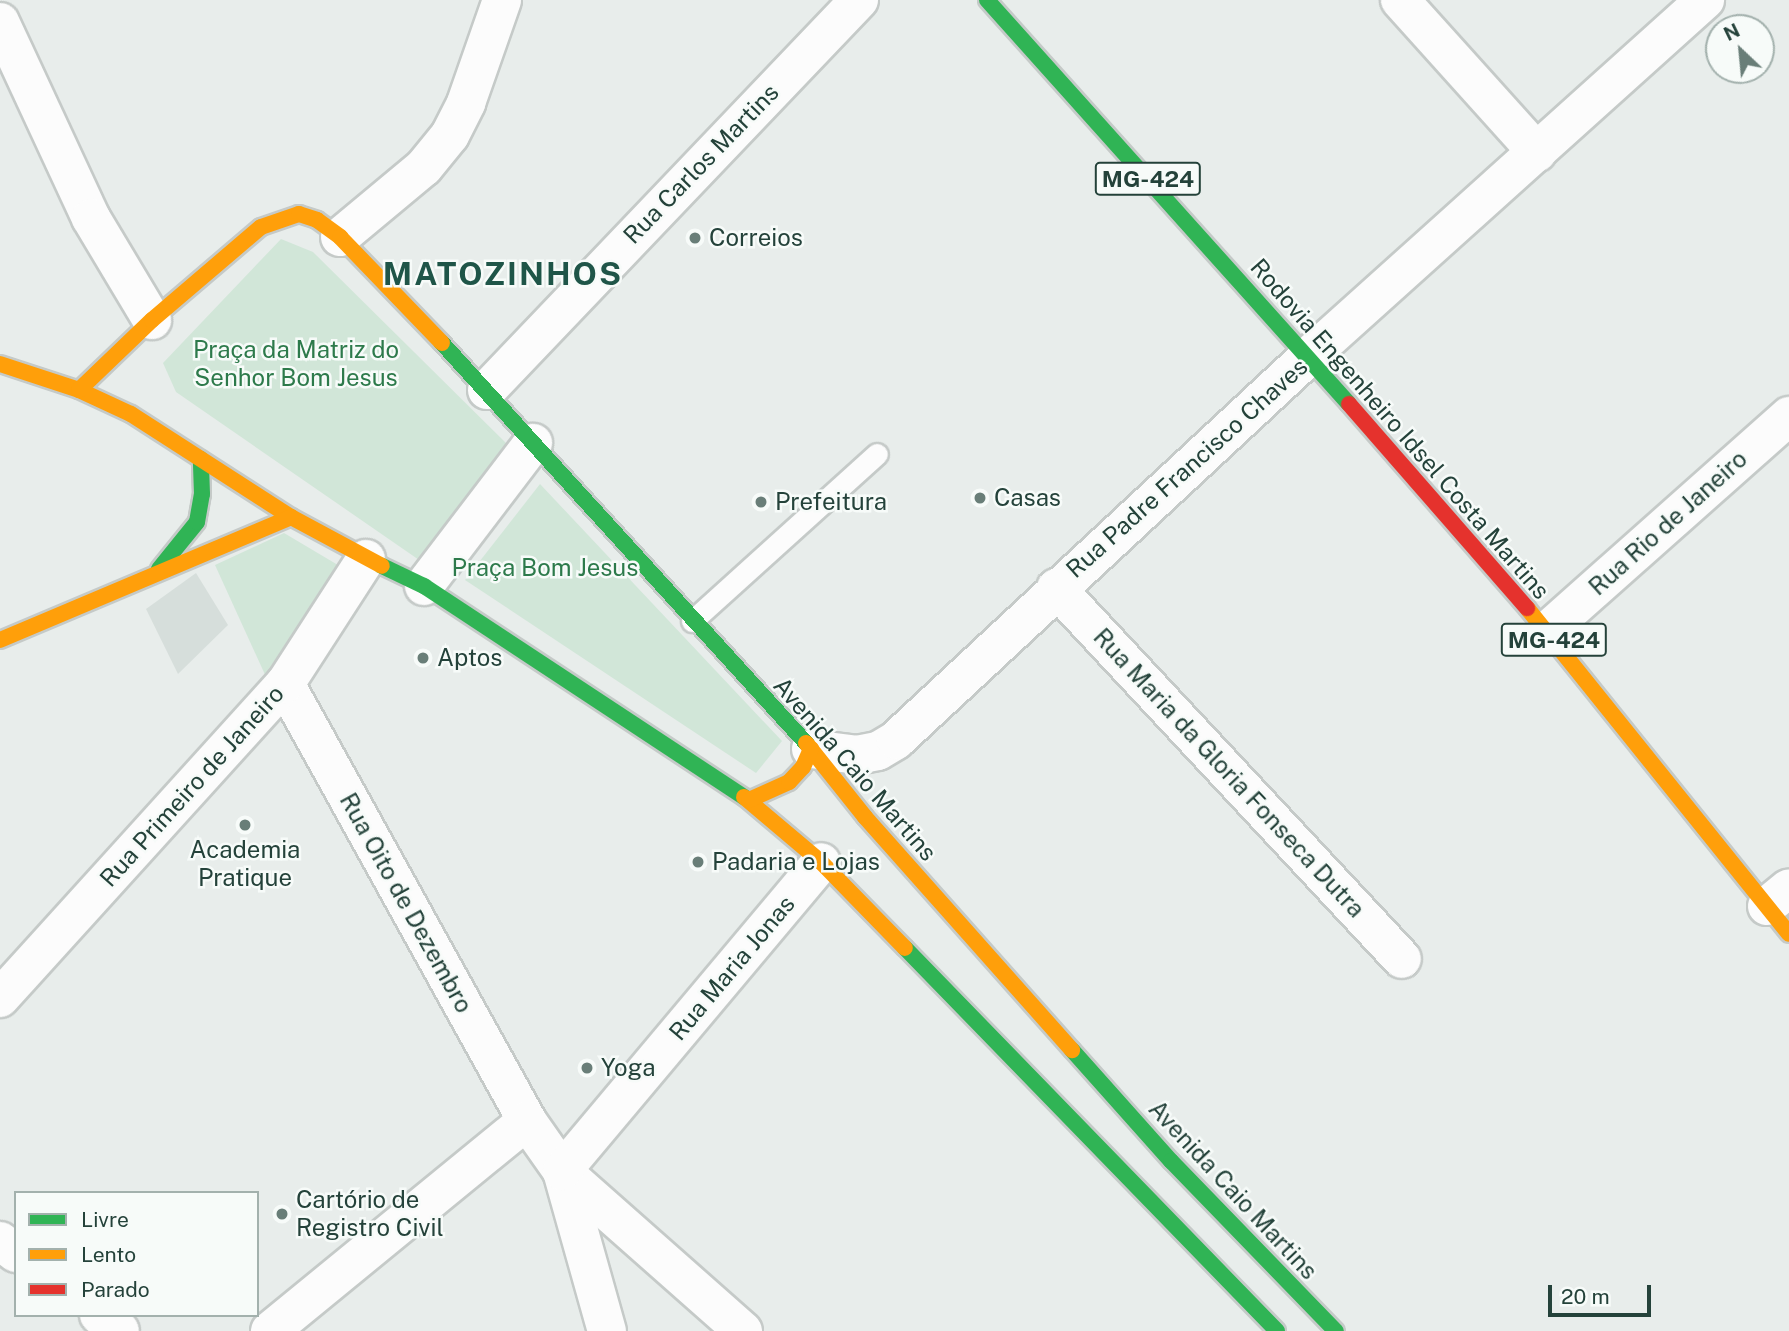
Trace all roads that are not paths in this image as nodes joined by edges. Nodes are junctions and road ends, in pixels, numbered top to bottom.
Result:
1 (502, 0) edge
2 (859, 0) edge
3 (987, 0) edge
4 (1401, 0) edge
5 (1705, 0) edge
6 (0, 22) edge
7 (1537, 152) junction
8 (340, 237) junction
9 (152, 320) junction
10 (1308, 357) junction
11 (0, 364) edge
12 (79, 390) junction
13 (487, 390) junction
14 (1789, 415) edge
15 (533, 443) junction
16 (877, 453) dead end
17 (201, 459) junction
18 (291, 517) junction
19 (366, 559) junction
20 (152, 575) junction
21 (424, 586) junction
22 (1056, 588) junction
23 (692, 621) junction
24 (1547, 631) junction
25 (0, 640) edge
26 (285, 684) junction
27 (811, 749) junction
28 (749, 800) junction
29 (821, 862) junction
30 (1782, 909) edge
31 (1402, 959) dead end
32 (0, 998) edge
33 (527, 1121) junction
34 (562, 1171) junction
35 (102, 1317) edge
36 (120, 1331) edge
37 (270, 1331) edge
38 (607, 1331) edge
39 (743, 1331) edge
40 (1277, 1331) edge
41 (1336, 1331) edge

1 - 8 street
2 - 13 street, Rua Carlos Martins
3 - 10 main road, Rodovia Engenheiro Idsel Costa Martins / MG-424
4 - 7 street
5 - 7 street, Rua Padre Francisco Chaves
6 - 9 street
7 - 10 street, Rua Padre Francisco Chaves
8 - 9 main road, Avenida Caio Martins
8 - 13 main road, Avenida Caio Martins
9 - 12 main road, Avenida Caio Martins
10 - 22 street, Rua Padre Francisco Chaves
10 - 24 main road, Rodovia Engenheiro Idsel Costa Martins / MG-424
11 - 12 main road
12 - 17 main road
13 - 15 main road, Avenida Caio Martins
14 - 24 street, Rua Rio de Janeiro
15 - 21 street
15 - 23 main road, Avenida Caio Martins
16 - 23 lane
17 - 18 main road
17 - 20 main road
18 - 19 main road
18 - 20 main road
19 - 21 main road
19 - 26 street, Rua Primeiro de Janeiro
20 - 25 main road
21 - 28 main road
22 - 27 street, Rua Padre Francisco Chaves
22 - 31 street, Rua Maria da Gloria Fonseca Dutra
23 - 27 main road, Avenida Caio Martins
24 - 30 main road, Rodovia Engenheiro Idsel Costa Martins / MG-424
26 - 32 street, Rua Primeiro de Janeiro
26 - 33 street, Rua Oito de Dezembro
27 - 28 main road
27 - 41 main road, Avenida Caio Martins
28 - 29 main road
29 - 34 street, Rua Maria Jonas
29 - 40 main road
33 - 34 street, Rua Oito de Dezembro
33 - 37 street
34 - 38 street
34 - 39 street
35 - 36 street

